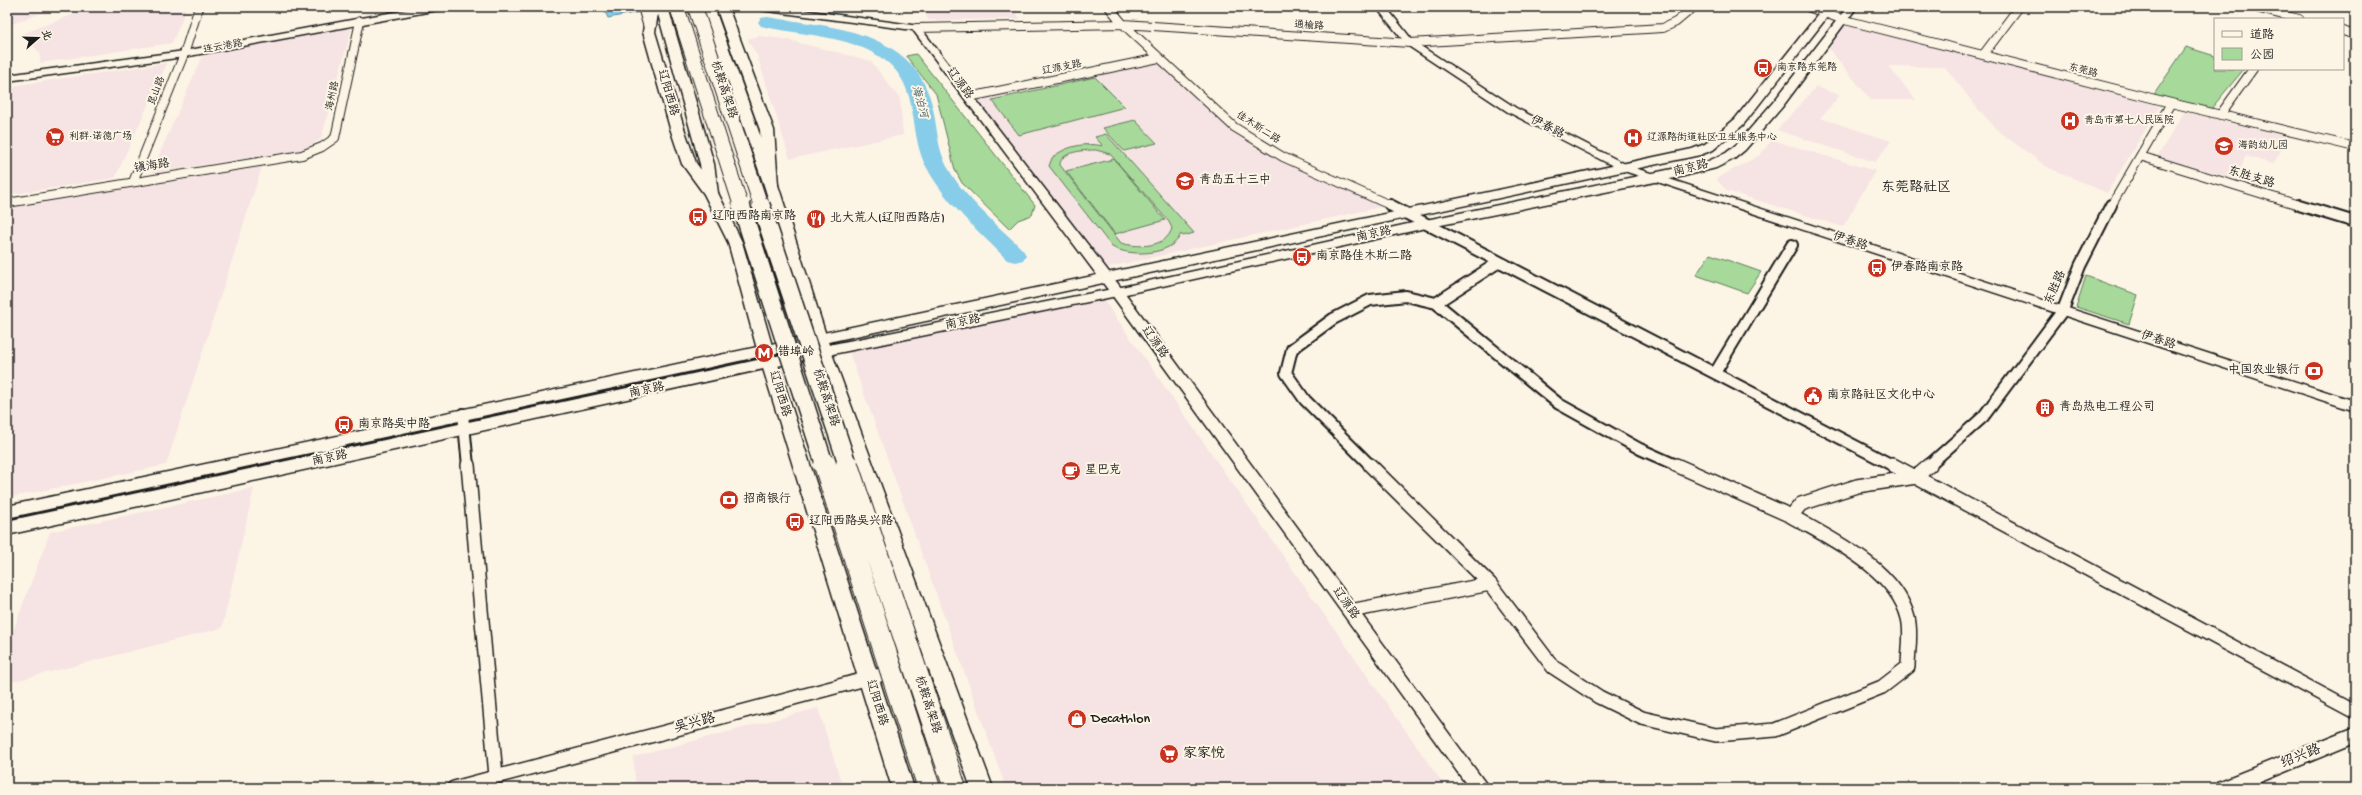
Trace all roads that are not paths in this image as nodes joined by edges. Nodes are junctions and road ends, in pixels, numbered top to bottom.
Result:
1 (199, 7) edge
2 (438, 7) edge
3 (677, 7) edge
4 (695, 7) edge
5 (708, 7) edge
6 (722, 7) edge
7 (760, 7) edge
8 (1109, 7) edge
9 (1382, 7) edge
10 (1694, 7) edge
11 (1808, 7) edge
12 (1852, 7) edge
13 (2019, 7) edge
14 (2252, 7) edge
15 (651, 8) edge
16 (1827, 11) edge
17 (2290, 18) edge
18 (1841, 19) junction
19 (360, 21) junction
20 (1123, 24) junction
21 (916, 28) junction
22 (2344, 31) edge
23 (2355, 34) edge
24 (1410, 43) junction
25 (184, 54) junction
26 (1983, 56) junction
27 (1159, 58) junction
28 (2252, 70) edge
29 (7, 78) edge
30 (969, 97) junction
31 (2171, 103) junction
32 (2220, 115) junction
33 (2355, 147) edge
34 (302, 155) joint
35 (2140, 156) junction
36 (1625, 168) junction
37 (1652, 178) junction
38 (133, 182) junction
39 (771, 186) junction
40 (711, 192) junction
41 (7, 202) edge
42 (1408, 213) junction
43 (2355, 222) edge
44 (1426, 224) junction
45 (1792, 245) dead end
46 (1499, 262) junction
47 (1106, 278) junction
48 (1118, 292) junction
49 (1436, 303) junction
50 (2063, 310) junction
51 (821, 344) junction
52 (768, 356) junction
53 (1715, 373) junction
54 (2355, 406) edge
55 (465, 422) junction
56 (1916, 477) junction
57 (7, 512) edge
58 (1791, 516) junction
59 (7, 528) edge
60 (1490, 584) junction
61 (1350, 611) junction
62 (937, 660) junction
63 (868, 678) junction
64 (2355, 712) edge
65 (2355, 735) edge
66 (496, 776) junction
67 (454, 788) edge
68 (902, 788) edge
69 (929, 788) edge
70 (955, 788) edge
71 (982, 788) edge
72 (1480, 788) edge
73 (2225, 788) edge

1 - 25 street, 昆山路
2 - 19 main road, 连云港路
3 - 69 highway, 杭鞍高架路, bridge
4 - 70 highway, 杭鞍高架路, bridge
5 - 39 highway
6 - 39 main road
7 - 21 street
8 - 20 street, 佳木斯二路
9 - 24 street, 伊春路
10 - 24 street, 通榆路
11 - 16 street, 东莞路
12 - 18 main road, 南京路
13 - 26 street
14 - 17 street
15 - 40 highway
15 - 40 main road, 辽阳西路
16 - 18 street, 东莞路
16 - 36 main road, 南京路
18 - 26 street, 东莞路
18 - 37 main road, 南京路
19 - 25 main road, 连云港路
19 - 34 street, 海州路
20 - 21 street, 通榆路
20 - 24 street, 通榆路
20 - 27 street, 佳木斯二路
21 - 30 street, 辽源路
22 - 23 street
24 - 36 street, 伊春路
25 - 29 main road, 连云港路
25 - 38 street, 昆山路
26 - 31 street, 东莞路
27 - 30 street, 辽源支路
27 - 42 street, 佳木斯二路
28 - 32 street
30 - 47 street, 辽源路
31 - 32 street, 东莞路
31 - 35 street, 东胜路
32 - 33 street, 东莞路
34 - 38 street, 镇海路
35 - 43 street, 东胜支路
35 - 50 street, 东胜路
36 - 37 street, 伊春路
36 - 42 main road, 南京路
37 - 44 main road, 南京路
37 - 50 street, 伊春路
38 - 41 street, 镇海路
39 - 51 main road
40 - 52 main road, 辽阳西路
42 - 44 street, 佳木斯二路
42 - 47 main road, 南京路
44 - 46 street, 佳木斯二路
44 - 48 main road, 南京路
45 - 53 street
46 - 49 street
46 - 53 street, 佳木斯二路
47 - 48 street, 辽源路
47 - 51 main road, 南京路
48 - 51 main road, 南京路
48 - 61 street, 辽源路
49 - 58 street
49 - 60 street
50 - 54 street, 伊春路
50 - 56 street, 东胜路
51 - 52 main road, 南京路
51 - 62 main road
52 - 55 main road, 南京路
52 - 63 main road, 辽阳西路
53 - 56 street, 佳木斯二路
55 - 57 main road, 南京路
55 - 59 main road, 南京路
55 - 66 street
56 - 58 street
56 - 64 street, 佳木斯二路
58 - 60 street
60 - 61 street
61 - 72 street, 辽源路
62 - 63 street, 吴兴路
62 - 71 main road
63 - 66 street, 吴兴路
63 - 68 main road, 辽阳西路
65 - 73 street, 绍兴路
66 - 67 street, 吴兴路

